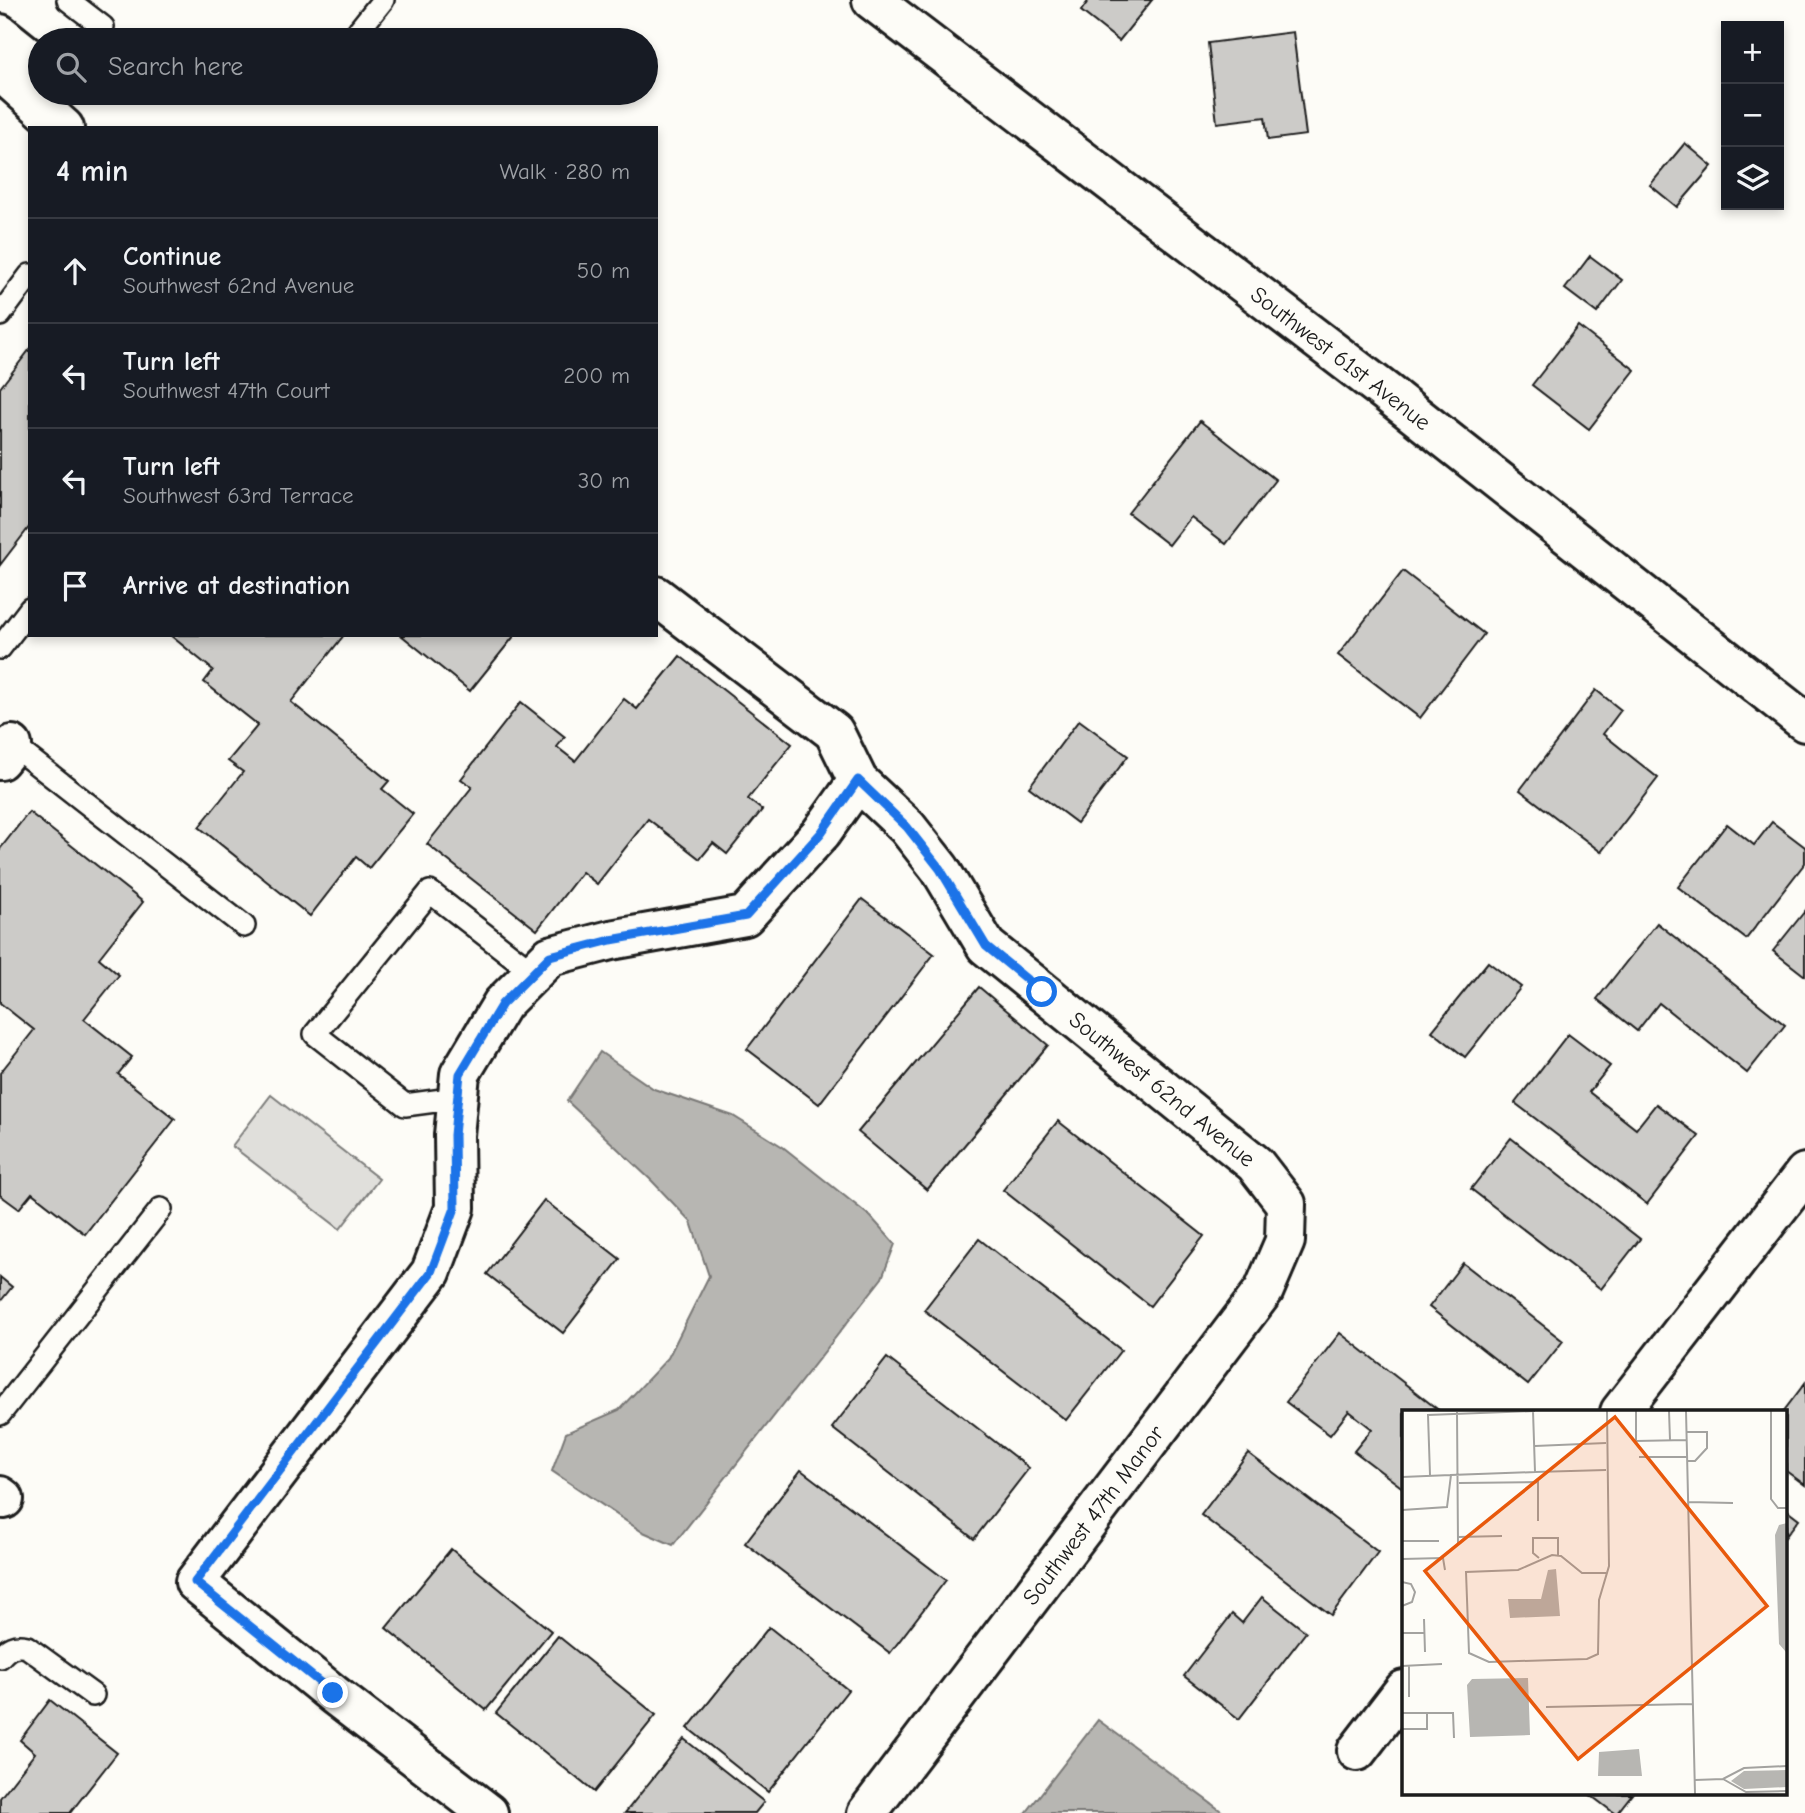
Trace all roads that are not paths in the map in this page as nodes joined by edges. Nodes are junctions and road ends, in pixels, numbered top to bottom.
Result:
1 (68, 0) edge
2 (383, 0) edge
3 (872, 0) edge
4 (103, 27) dead end
5 (361, 28) edge
6 (0, 34) edge
7 (28, 56) edge
8 (0, 71) edge
9 (28, 94) edge
10 (40, 105) edge
11 (62, 126) edge
12 (28, 278) edge
13 (0, 315) edge
14 (658, 598) edge
15 (28, 612) edge
16 (0, 648) edge
17 (1805, 723) edge
18 (6, 753) edge
19 (858, 780) junction
20 (244, 926) dead end
21 (534, 973) junction
22 (458, 1098) junction
23 (1805, 1173) edge
24 (1286, 1204) joint
25 (161, 1209) dead end
26 (1621, 1410) edge
27 (0, 1414) edge
28 (0, 1657) edge
29 (1402, 1693) edge
30 (93, 1695) dead end
31 (1357, 1751) dead end
32 (488, 1813) edge
33 (867, 1813) edge

1 - 4 lane
2 - 5 lane
3 - 17 street, Southwest 61st Avenue
6 - 7 street
8 - 9 street
10 - 11 street
12 - 13 lane
14 - 19 street, Southwest 62nd Avenue
15 - 16 lane
18 - 20 lane
19 - 21 street
19 - 24 street, Southwest 62nd Avenue
21 - 22 street
21 - 22 lane
22 - 32 street
23 - 26 street
24 - 33 street, Southwest 47th Manor
25 - 27 lane
28 - 30 lane
29 - 31 street

